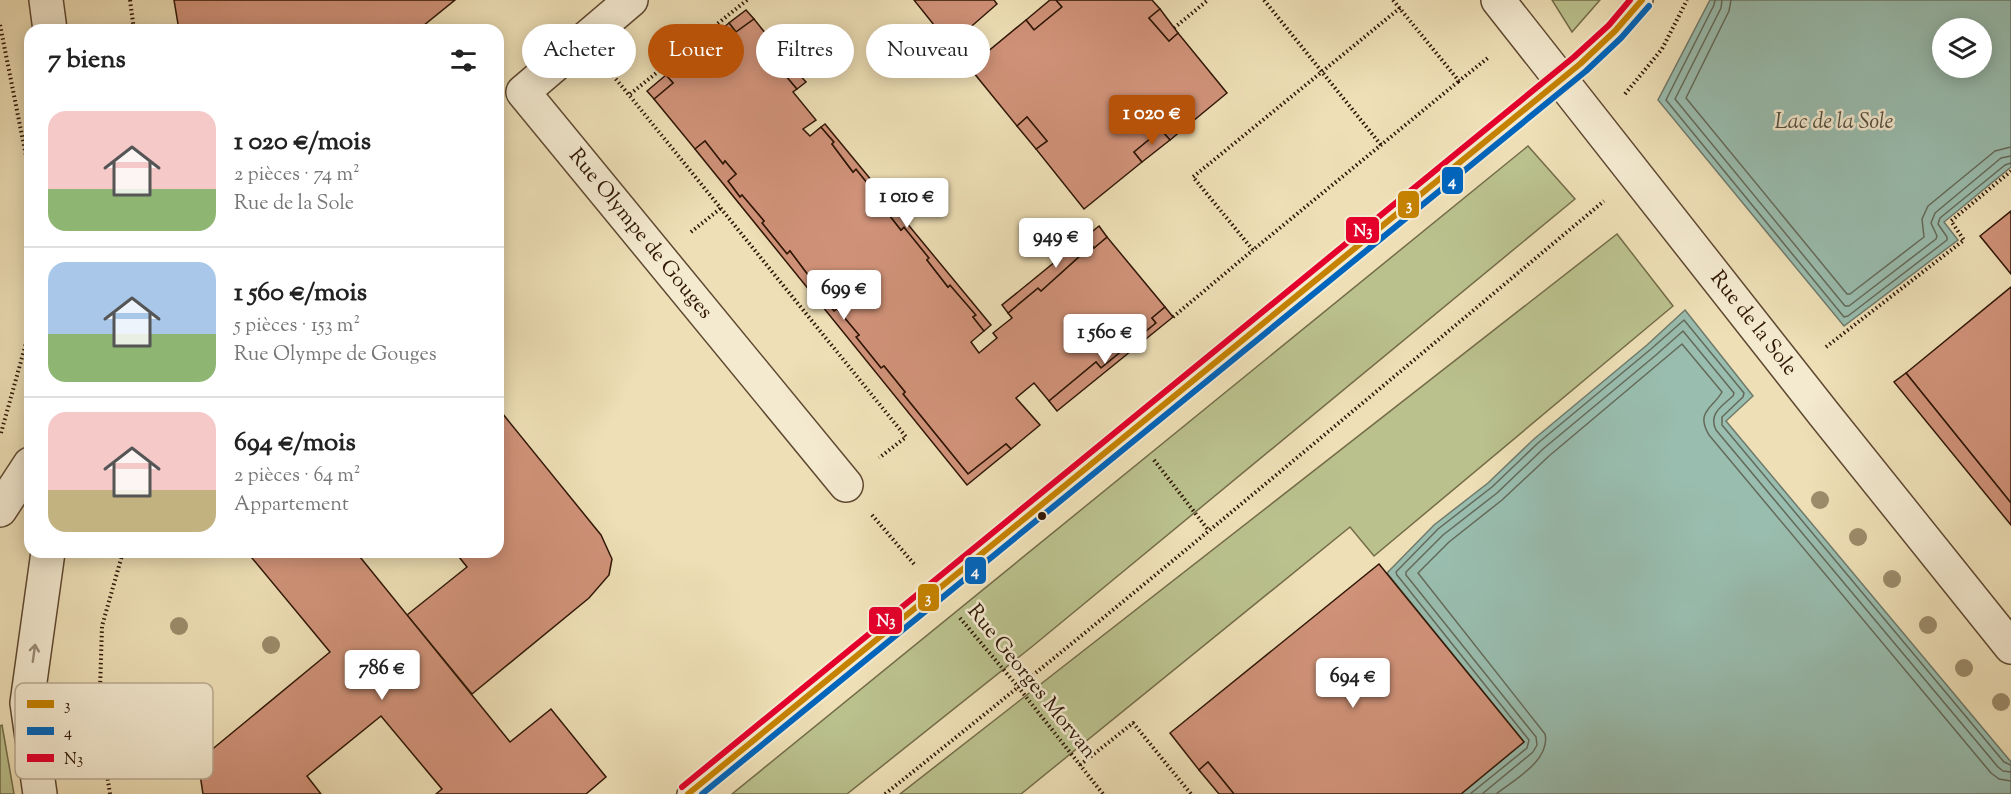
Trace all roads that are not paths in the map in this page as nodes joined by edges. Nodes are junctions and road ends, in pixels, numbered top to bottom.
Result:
1 (46, 0) edge
2 (631, 0) edge
3 (1498, 0) edge
4 (1642, 0) edge
5 (49, 24) edge
6 (1561, 80) junction
7 (24, 473) edge
8 (846, 485) road end
9 (0, 510) edge
10 (47, 558) edge
11 (2011, 646) edge
12 (30, 683) edge
13 (37, 779) edge
14 (39, 794) edge
15 (688, 794) edge

1 - 5 street
2 - 8 street, Rue Olympe de Gouges
3 - 6 street, Rue de la Sole
4 - 6 lane
6 - 11 street, Rue de la Sole
6 - 15 lane
7 - 9 street
12 -> 10 street
14 -> 13 street

